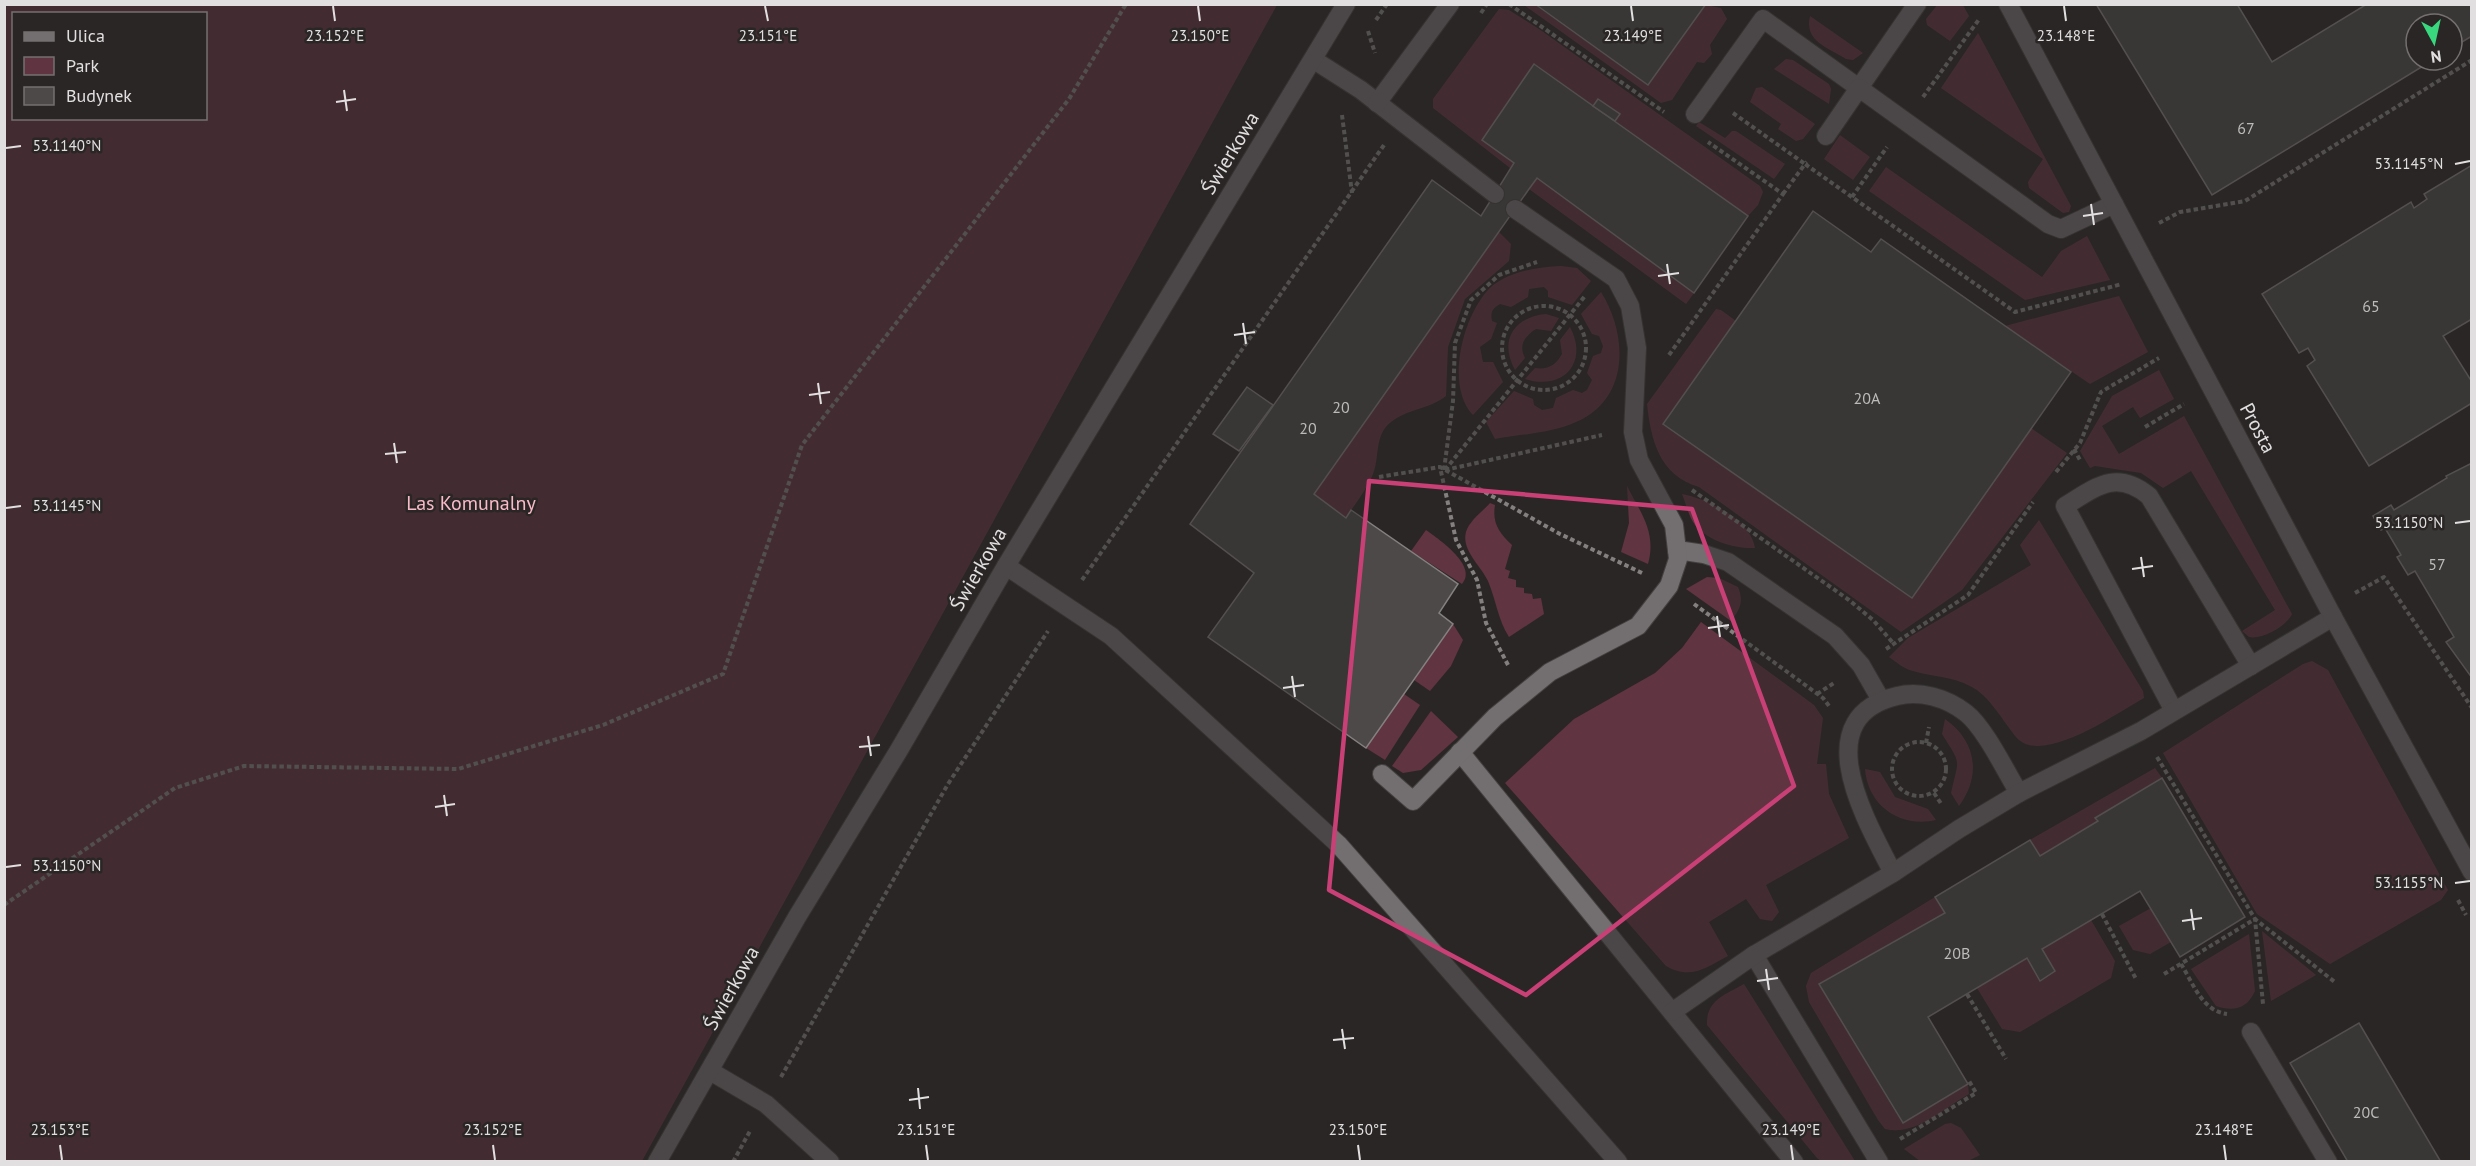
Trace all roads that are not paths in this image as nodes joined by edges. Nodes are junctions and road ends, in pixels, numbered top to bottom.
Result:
1 (1347, 4) edge
2 (1450, 4) edge
3 (1917, 4) edge
4 (2008, 4) edge
5 (1768, 12) edge
6 (1314, 60) junction
7 (1859, 88) junction
8 (1377, 103) junction
9 (1695, 114) dead end
10 (1826, 136) road end
11 (1495, 194) dead end
12 (2114, 204) junction
13 (1515, 209) dead end
14 (1677, 550) junction
15 (1005, 566) junction
16 (2333, 617) junction
17 (2251, 666) junction
18 (1881, 700) junction
19 (2175, 711) junction
20 (1460, 752) junction
21 (1382, 774) dead end
22 (2019, 793) junction
23 (2472, 872) edge
24 (1893, 873) junction
25 (1754, 955) junction
26 (1672, 1012) junction
27 (2251, 1032) dead end
28 (710, 1071) junction
29 (1877, 1158) edge
30 (657, 1161) edge
31 (830, 1161) edge
32 (1618, 1161) edge
33 (1794, 1161) edge
34 (2328, 1161) edge

1 - 6 street, Świerkowa
2 - 8 street
3 - 7 street
4 - 12 street, Prosta
5 - 7 street
5 - 9 street
6 - 8 street
6 - 15 street, Świerkowa
7 - 10 street
7 - 12 street
8 - 11 street
12 - 16 street, Prosta
13 - 14 street
14 - 18 street
14 - 20 street
15 - 28 street, Świerkowa
15 - 32 street
16 - 17 street
16 - 23 street, Prosta
17 - 19 street
17 - 19 street
18 - 22 street
18 - 24 street
19 - 22 street
20 - 21 street
20 - 26 street
22 - 24 street
24 - 25 street
25 - 26 street
25 - 29 street
26 - 33 street
27 - 34 street
28 - 30 street, Świerkowa
28 - 31 street

